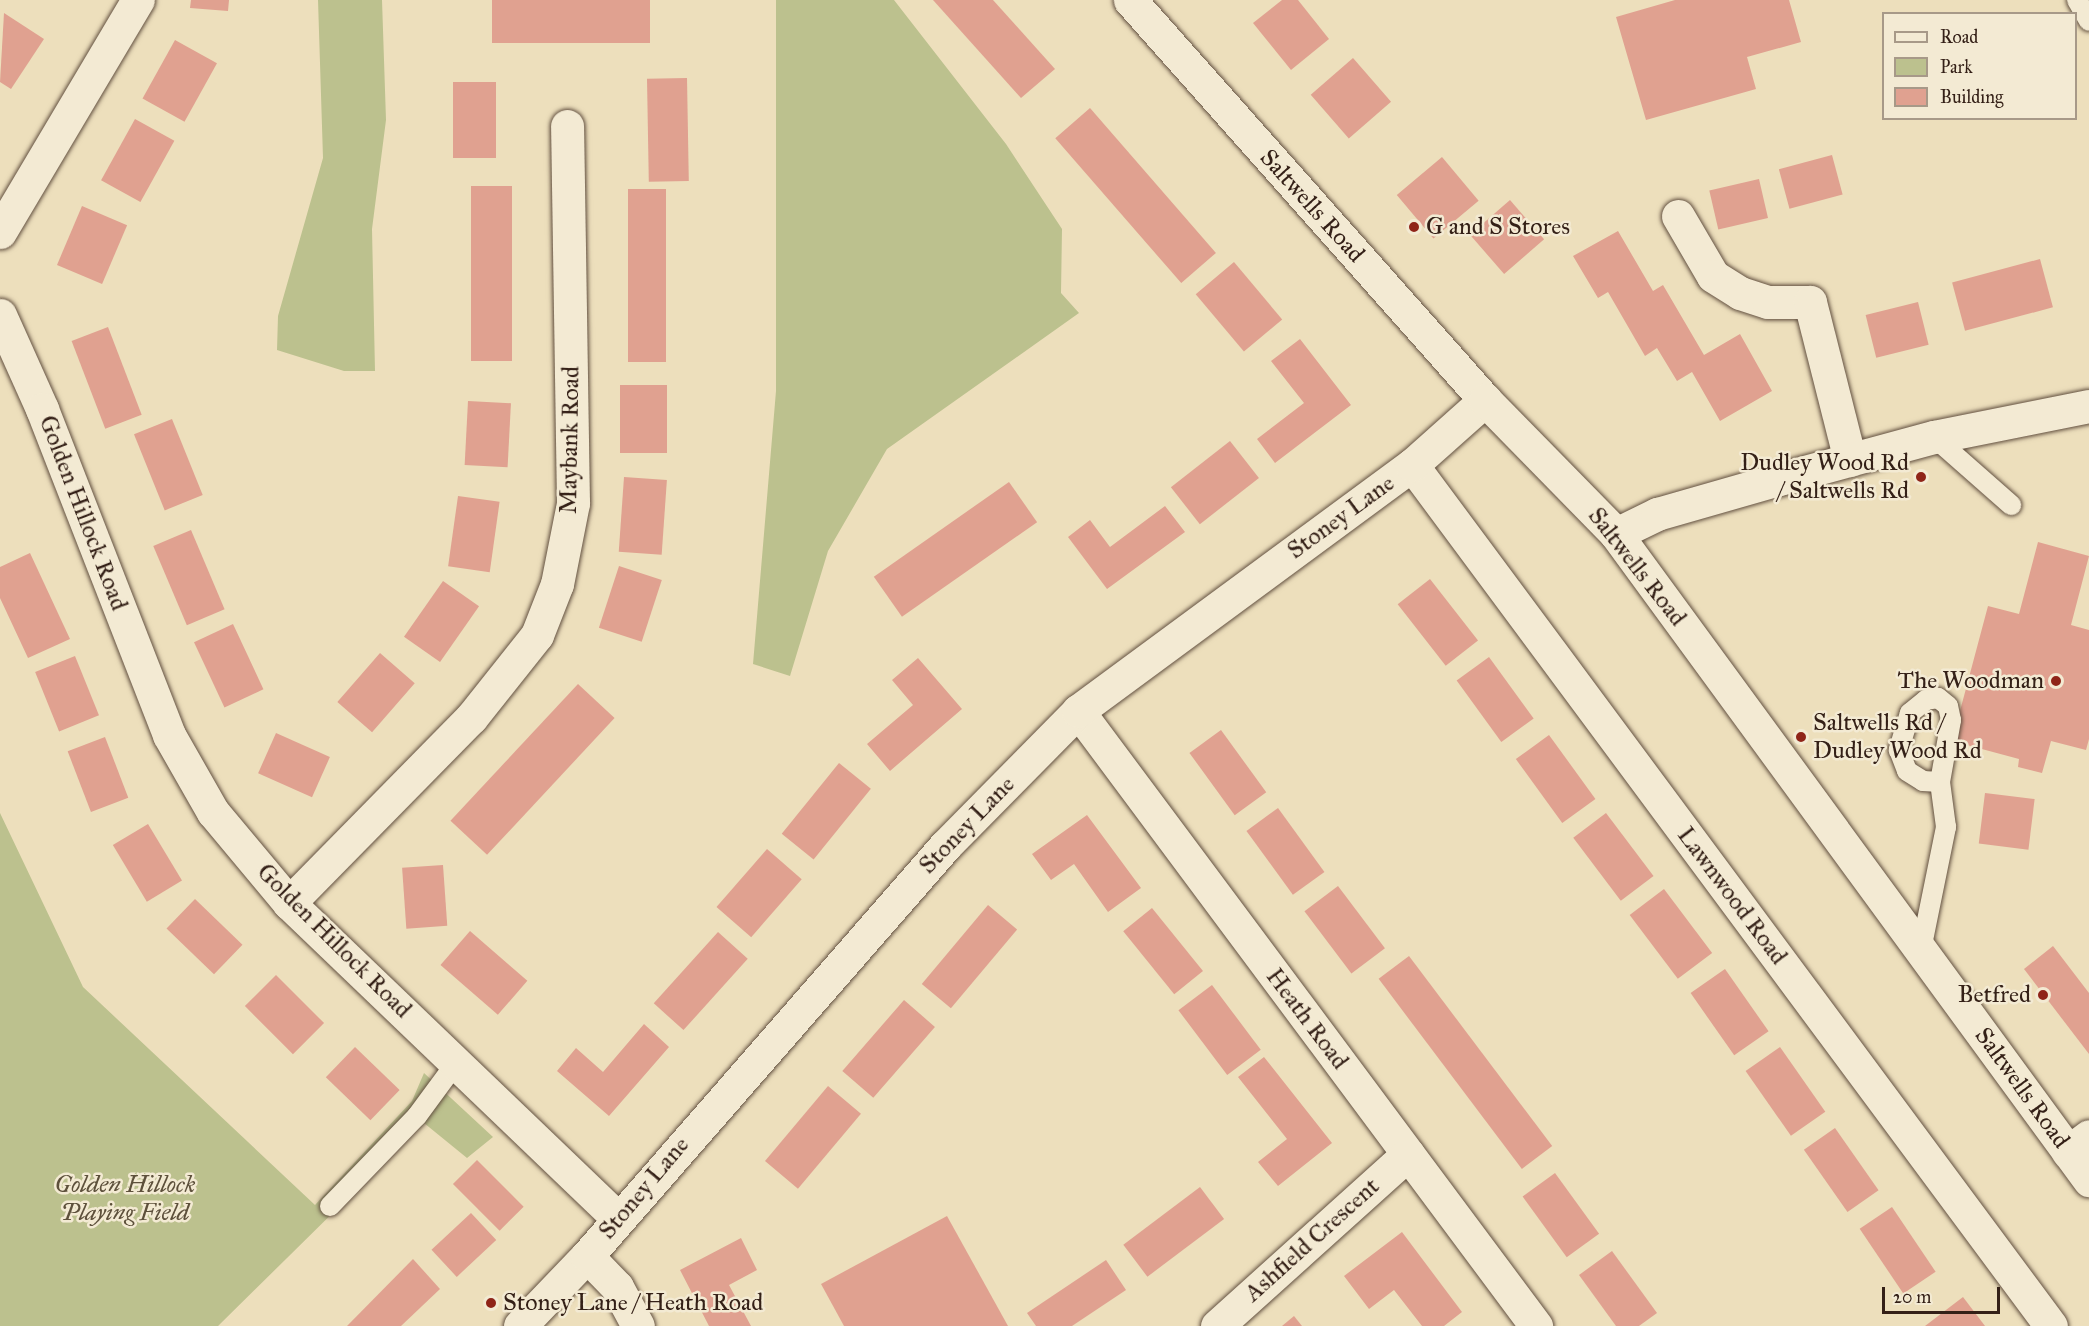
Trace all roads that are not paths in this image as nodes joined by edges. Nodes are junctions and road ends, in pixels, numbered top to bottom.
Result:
1 (138, 0) edge
2 (1130, 0) edge
3 (2078, 0) edge
4 (2089, 21) edge
5 (567, 126) dead end
6 (1678, 216) dead end
7 (0, 232) edge
8 (0, 315) edge
9 (1485, 400) junction
10 (2089, 406) edge
11 (1934, 437) junction
12 (1850, 460) junction
13 (1412, 465) junction
14 (2011, 505) dead end
15 (1616, 534) junction
16 (1078, 711) junction
17 (1940, 782) dead end
18 (289, 903) junction
19 (1921, 950) junction
20 (456, 1063) junction
21 (2079, 1144) edge
22 (1408, 1154) junction
23 (2089, 1180) edge
24 (330, 1206) dead end
25 (617, 1216) junction
26 (587, 1256) junction
27 (520, 1326) edge
28 (638, 1326) edge
29 (1217, 1326) edge
30 (1536, 1326) edge
31 (2051, 1326) edge

1 - 7 street
2 - 9 street, Saltwells Road
3 - 4 lane
5 - 18 street, Maybank Road
6 - 12 street
8 - 18 street, Golden Hillock Road
9 - 13 street, Stoney Lane
9 - 15 street, Saltwells Road
10 - 11 street
11 - 12 street
11 - 14 lane
12 - 15 street
13 - 16 street, Stoney Lane
13 - 31 street, Lawnwood Road
15 - 19 street, Saltwells Road
16 - 22 street, Heath Road
16 - 25 street, Stoney Lane
17 - 19 lane
18 - 20 street, Golden Hillock Road
19 - 21 street, Saltwells Road
20 - 24 lane
20 - 25 street, Golden Hillock Road
21 - 23 street, Saltwells Road
22 - 29 street, Ashfield Crescent
22 - 30 street, Heath Road
25 - 26 street, Stoney Lane
26 - 27 street, Stoney Lane
26 - 28 street

